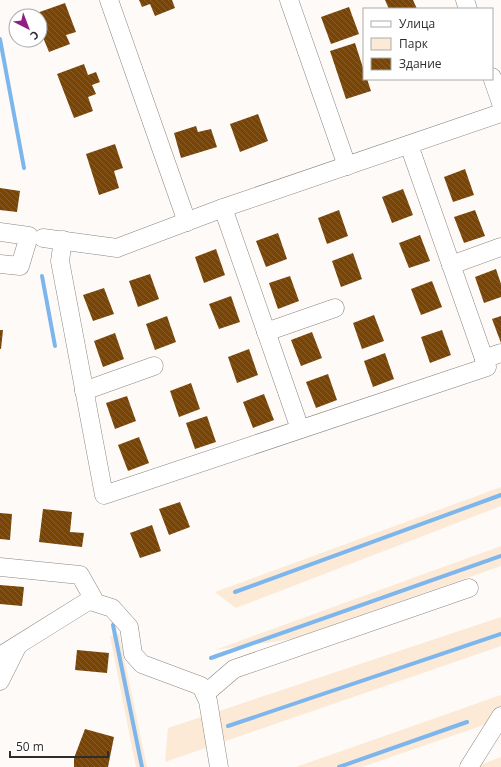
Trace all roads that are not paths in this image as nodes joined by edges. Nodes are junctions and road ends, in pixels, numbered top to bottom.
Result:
1 (109, 0) edge
2 (289, 0) edge
3 (493, 80) edge
4 (501, 103) edge
5 (501, 113) edge
6 (409, 145) junction
7 (347, 166) junction
8 (223, 208) junction
9 (187, 222) junction
10 (0, 232) edge
11 (43, 238) dead end
12 (63, 240) junction
13 (501, 247) edge
14 (0, 264) edge
15 (451, 265) junction
16 (335, 308) dead end
17 (266, 332) junction
18 (501, 353) edge
19 (484, 359) junction
20 (154, 366) dead end
21 (84, 391) junction
22 (300, 429) junction
23 (0, 567) edge
24 (469, 588) dead end
25 (90, 601) junction
26 (18, 644) junction
27 (0, 656) edge
28 (0, 681) edge
29 (205, 694) junction
30 (501, 716) edge
31 (219, 767) edge
32 (469, 767) edge

1 - 9 street
2 - 7 street
3 - 4 street
5 - 6 street
6 - 7 street
6 - 15 street
7 - 8 street
8 - 9 street
8 - 17 street
9 - 12 street
10 - 14 street
11 - 12 street
12 - 21 street
13 - 15 street
15 - 19 street
16 - 17 street
17 - 22 street
18 - 19 street
19 - 22 street
20 - 21 street
21 - 22 street
23 - 25 street
24 - 29 street
25 - 26 street
25 - 29 street
26 - 27 street
26 - 28 street
29 - 31 street
30 - 32 street

